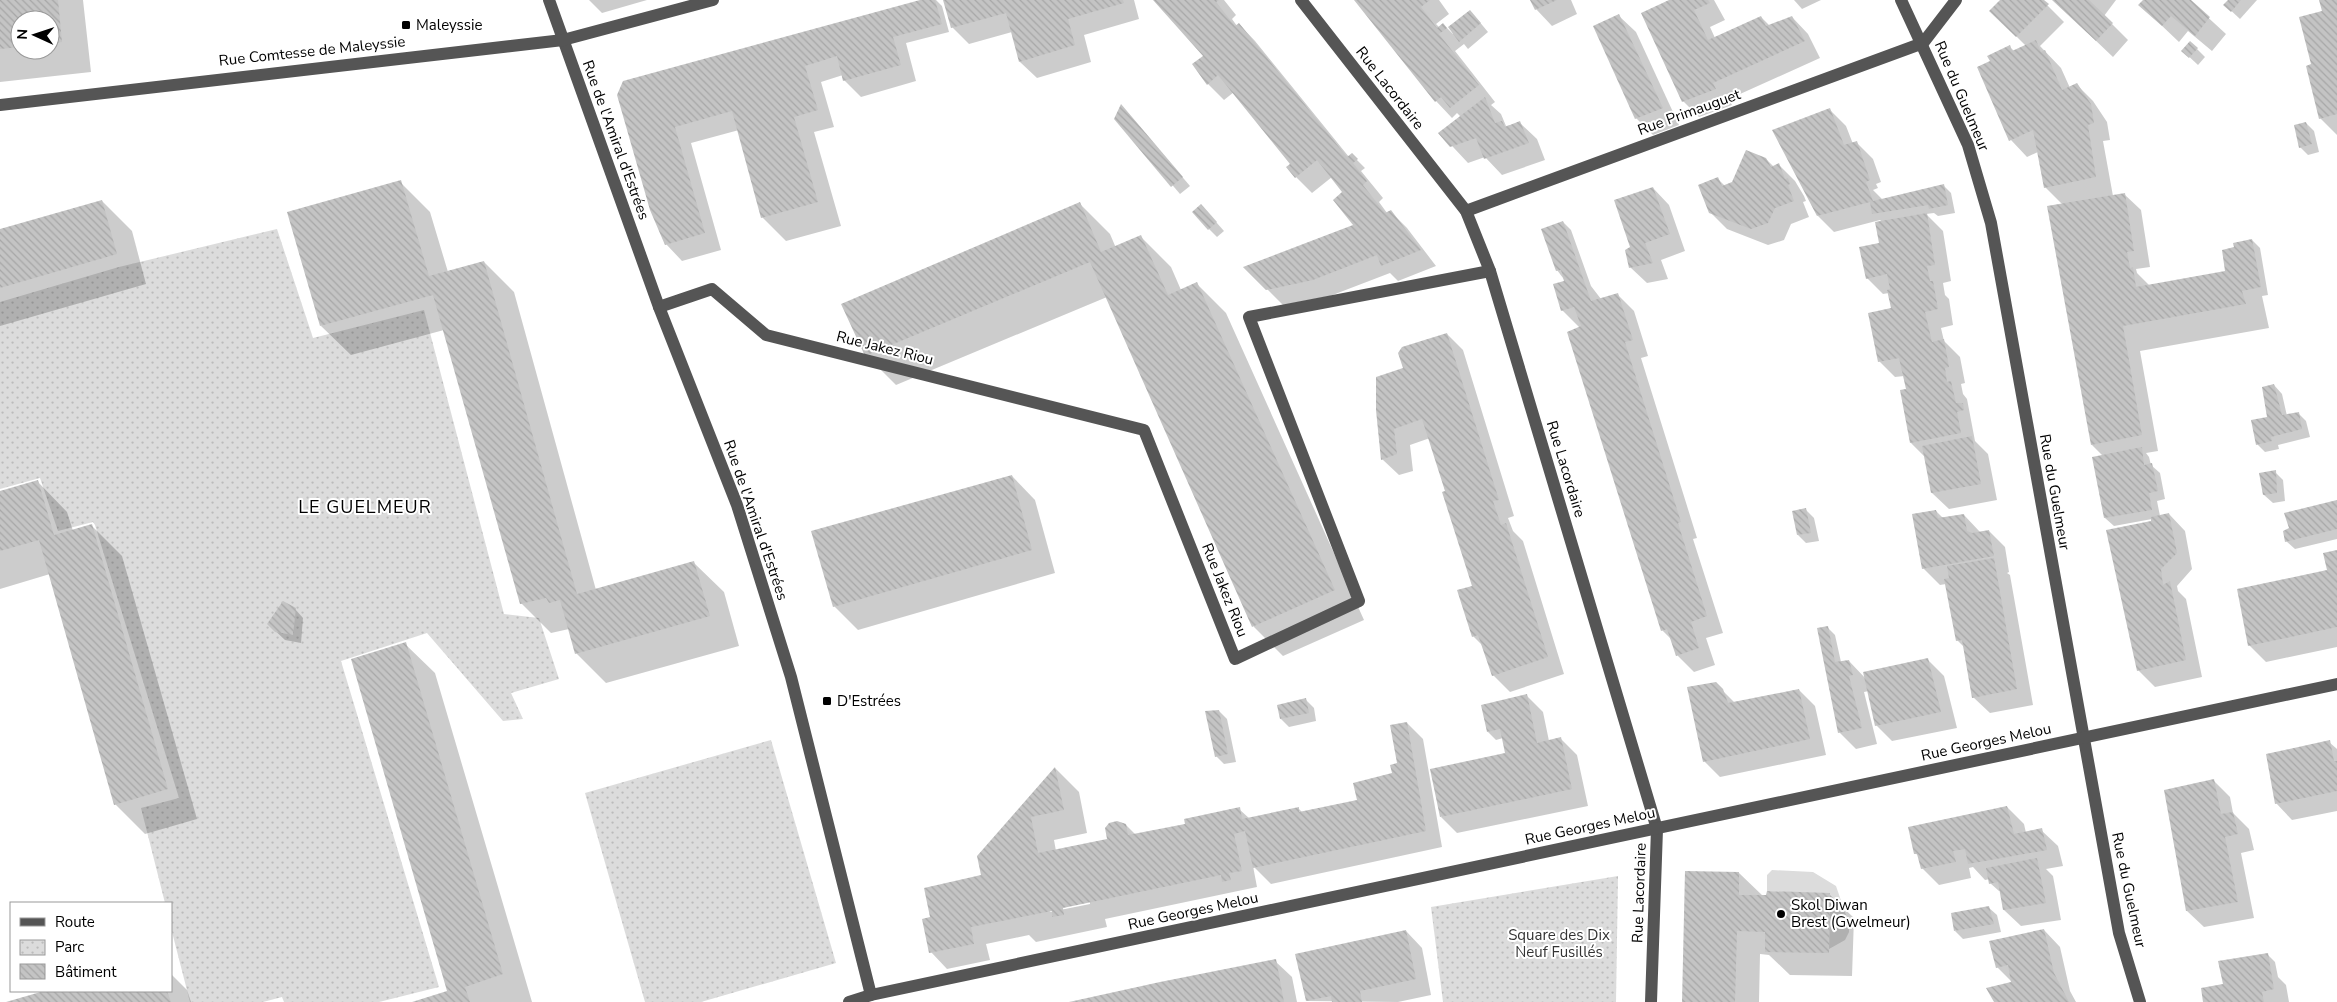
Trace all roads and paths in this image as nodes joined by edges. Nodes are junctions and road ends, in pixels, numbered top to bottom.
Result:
1 (549, 0) edge
2 (713, 0) edge
3 (1301, 0) edge
4 (1900, 0) edge
5 (1956, 0) edge
6 (563, 40) junction
7 (1922, 43) junction
8 (0, 105) edge
9 (1466, 211) junction
10 (1490, 271) junction
11 (659, 307) junction
12 (2337, 684) edge
13 (2082, 738) junction
14 (1657, 829) junction
15 (871, 995) junction
16 (887, 997) edge
17 (849, 1002) edge
18 (1651, 1002) edge
19 (2140, 1002) edge

1 - 6 street, Rue de l'Amiral d'Estrées
2 - 6 street, Rue Comtesse de Maleyssie
3 - 9 street, Rue Lacordaire
4 - 7 street, Rue du Guelmeur
5 - 7 street
6 - 8 street, Rue Comtesse de Maleyssie
6 - 11 street, Rue de l'Amiral d'Estrées
7 - 9 street, Rue Primauguet
7 - 13 street, Rue du Guelmeur
9 - 10 street, Rue Lacordaire
10 - 11 street, Rue Jakez Riou
10 - 14 street, Rue Lacordaire
11 - 15 street, Rue de l'Amiral d'Estrées
12 - 13 street, Rue Georges Melou
13 - 14 street, Rue Georges Melou
13 - 19 street, Rue du Guelmeur
14 - 16 street, Rue Georges Melou
14 - 18 street, Rue Lacordaire
15 - 16 street, Rue Georges Melou
15 - 17 street, Rue Georges Melou

